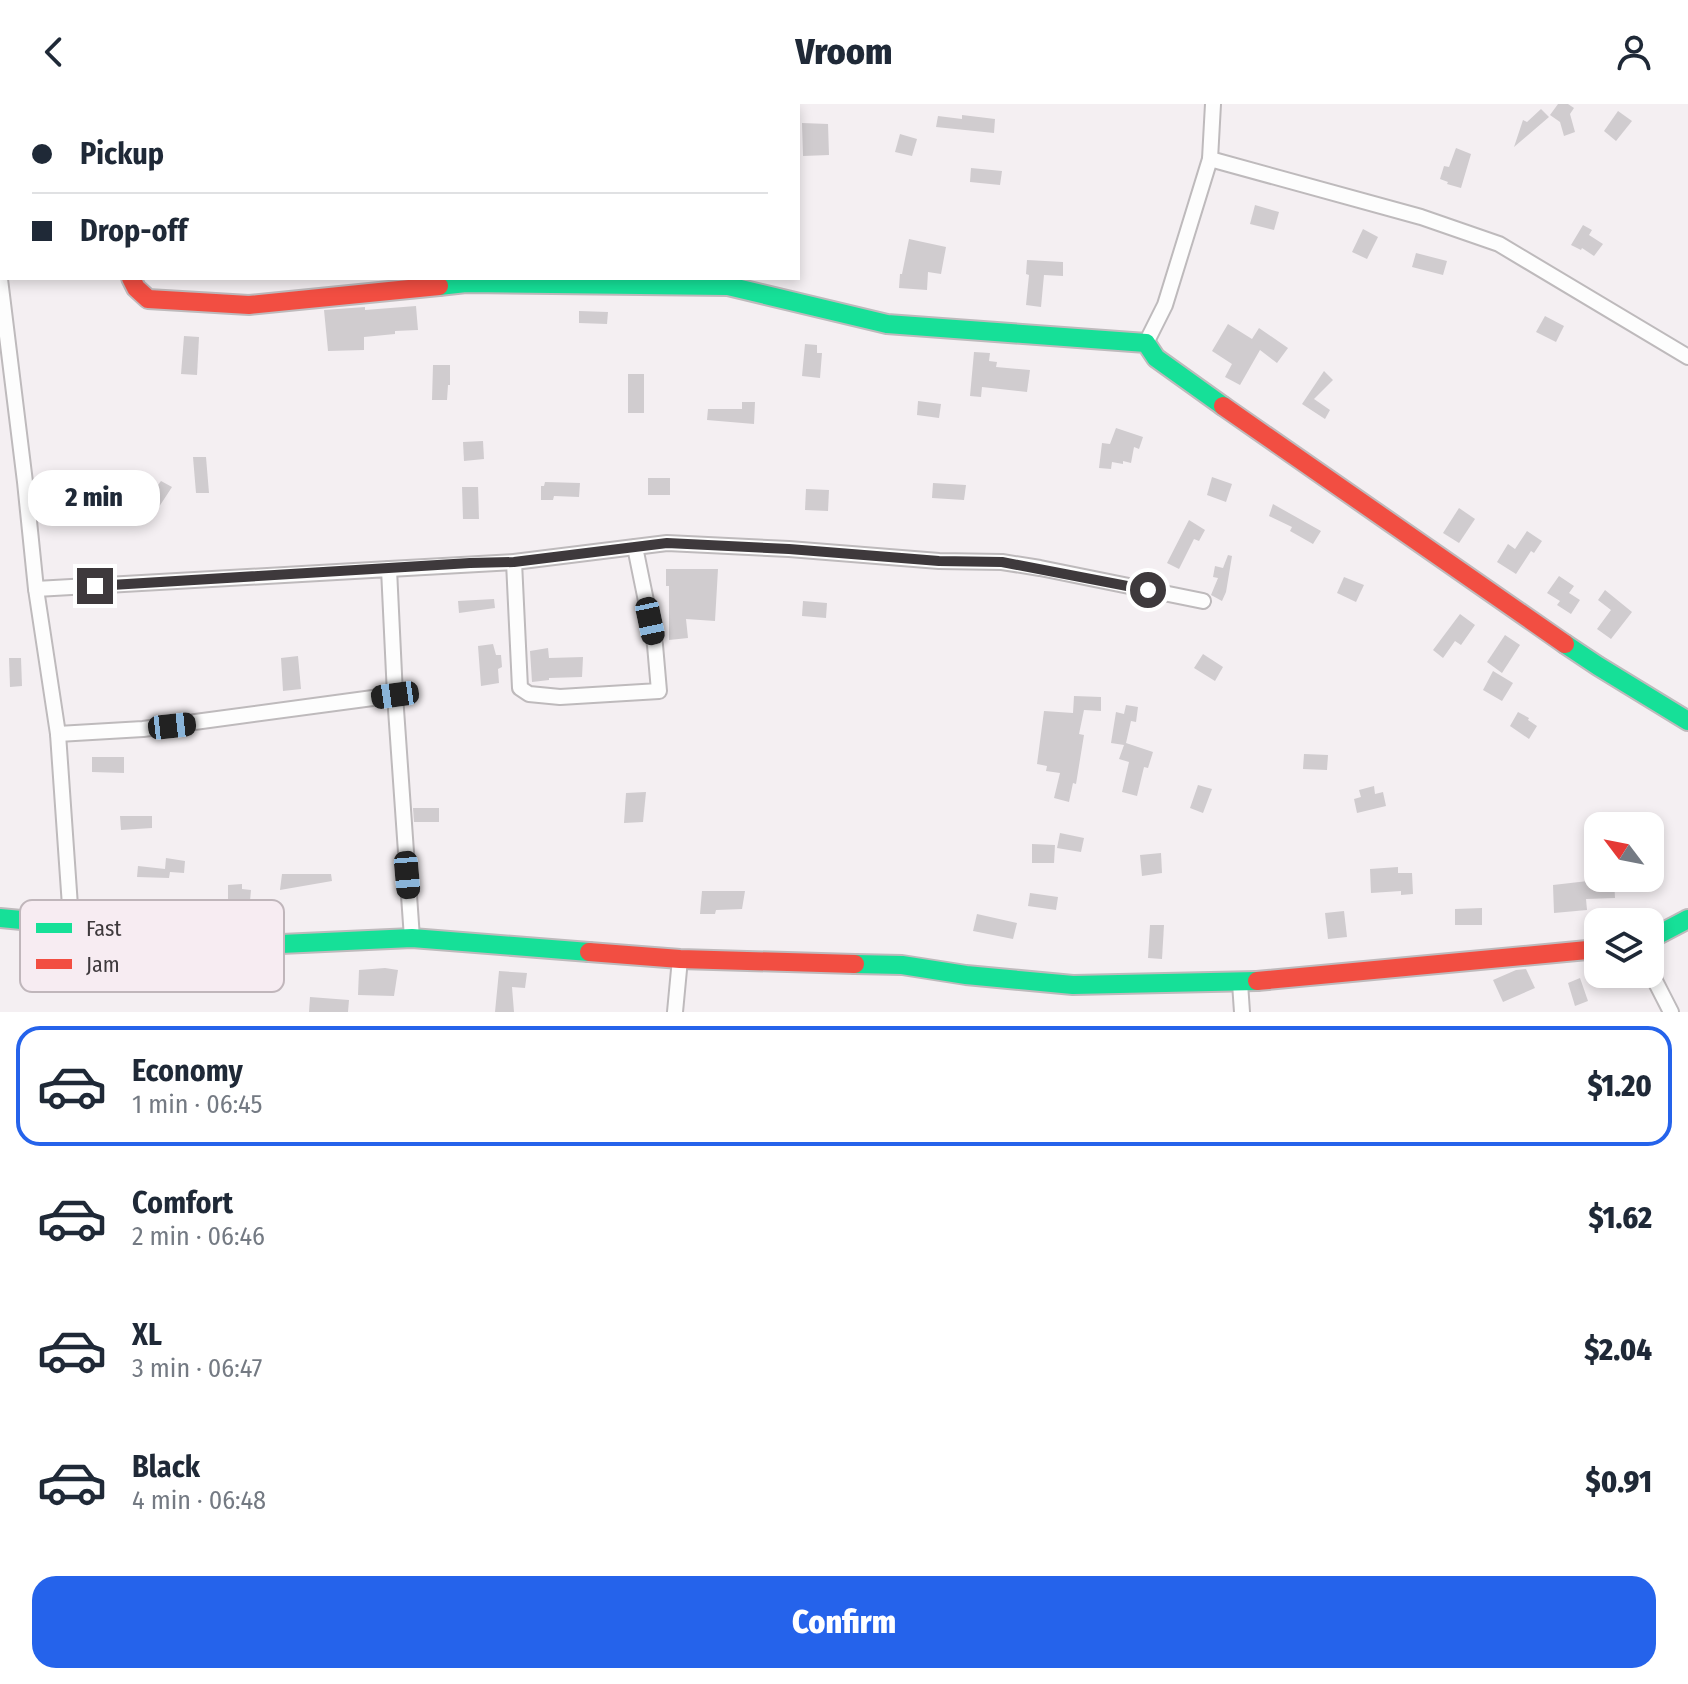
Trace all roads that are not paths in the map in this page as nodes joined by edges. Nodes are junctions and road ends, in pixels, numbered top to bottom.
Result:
1 (1213, 104) edge
2 (1210, 159) junction
3 (1, 280) edge
4 (132, 280) edge
5 (1146, 343) junction
6 (1688, 357) edge
7 (635, 547) junction
8 (514, 562) junction
9 (389, 569) junction
10 (36, 589) junction
11 (1203, 601) dead end
12 (395, 695) junction
13 (1688, 721) edge
14 (58, 734) junction
15 (70, 900) edge
16 (0, 918) edge
17 (1688, 919) edge
18 (20, 920) edge
19 (1664, 932) edge
20 (412, 938) junction
21 (284, 944) edge
22 (1584, 950) edge
23 (680, 959) junction
24 (1240, 983) junction
25 (1659, 988) edge
26 (675, 1012) edge
27 (1242, 1012) edge
28 (1671, 1012) edge

1 - 2 street
2 - 5 street
2 - 6 street
3 - 10 street
4 - 5 street
5 - 13 street
7 - 8 street
7 - 8 street
7 - 11 street
8 - 9 street
9 - 10 street
9 - 12 street
10 - 14 street
12 - 14 street
12 - 20 street
14 - 15 street
16 - 18 street
17 - 19 street
20 - 21 street
20 - 23 street
22 - 24 street
23 - 24 street
23 - 26 street
24 - 27 street
25 - 28 street

